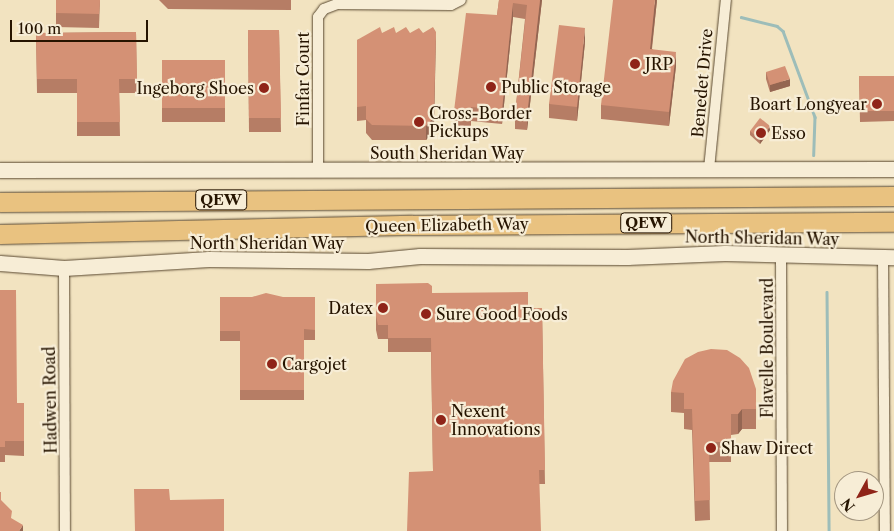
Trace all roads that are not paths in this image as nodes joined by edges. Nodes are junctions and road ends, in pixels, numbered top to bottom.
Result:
1 (461, 0) edge
2 (726, 0) edge
3 (318, 169) junction
4 (709, 169) junction
5 (894, 169) edge
6 (0, 170) edge
7 (894, 196) edge
8 (0, 202) edge
9 (894, 222) edge
10 (0, 234) edge
11 (781, 256) junction
12 (888, 257) edge
13 (0, 263) edge
14 (64, 268) junction
15 (66, 531) edge
16 (782, 531) edge
17 (885, 531) edge

1 - 3 street, Finfar Court
2 - 4 street, Benedet Drive
3 - 4 street, South Sheridan Way
3 - 6 street, South Sheridan Way
4 - 5 street, South Sheridan Way
7 - 8 highway, Queen Elizabeth Way / QEW
9 - 10 highway, Queen Elizabeth Way / QEW
11 - 12 street, North Sheridan Way
11 - 14 street, North Sheridan Way
11 - 16 street, Flavelle Boulevard
12 - 17 street
13 - 14 street, North Sheridan Way
14 - 15 street, Hadwen Road

